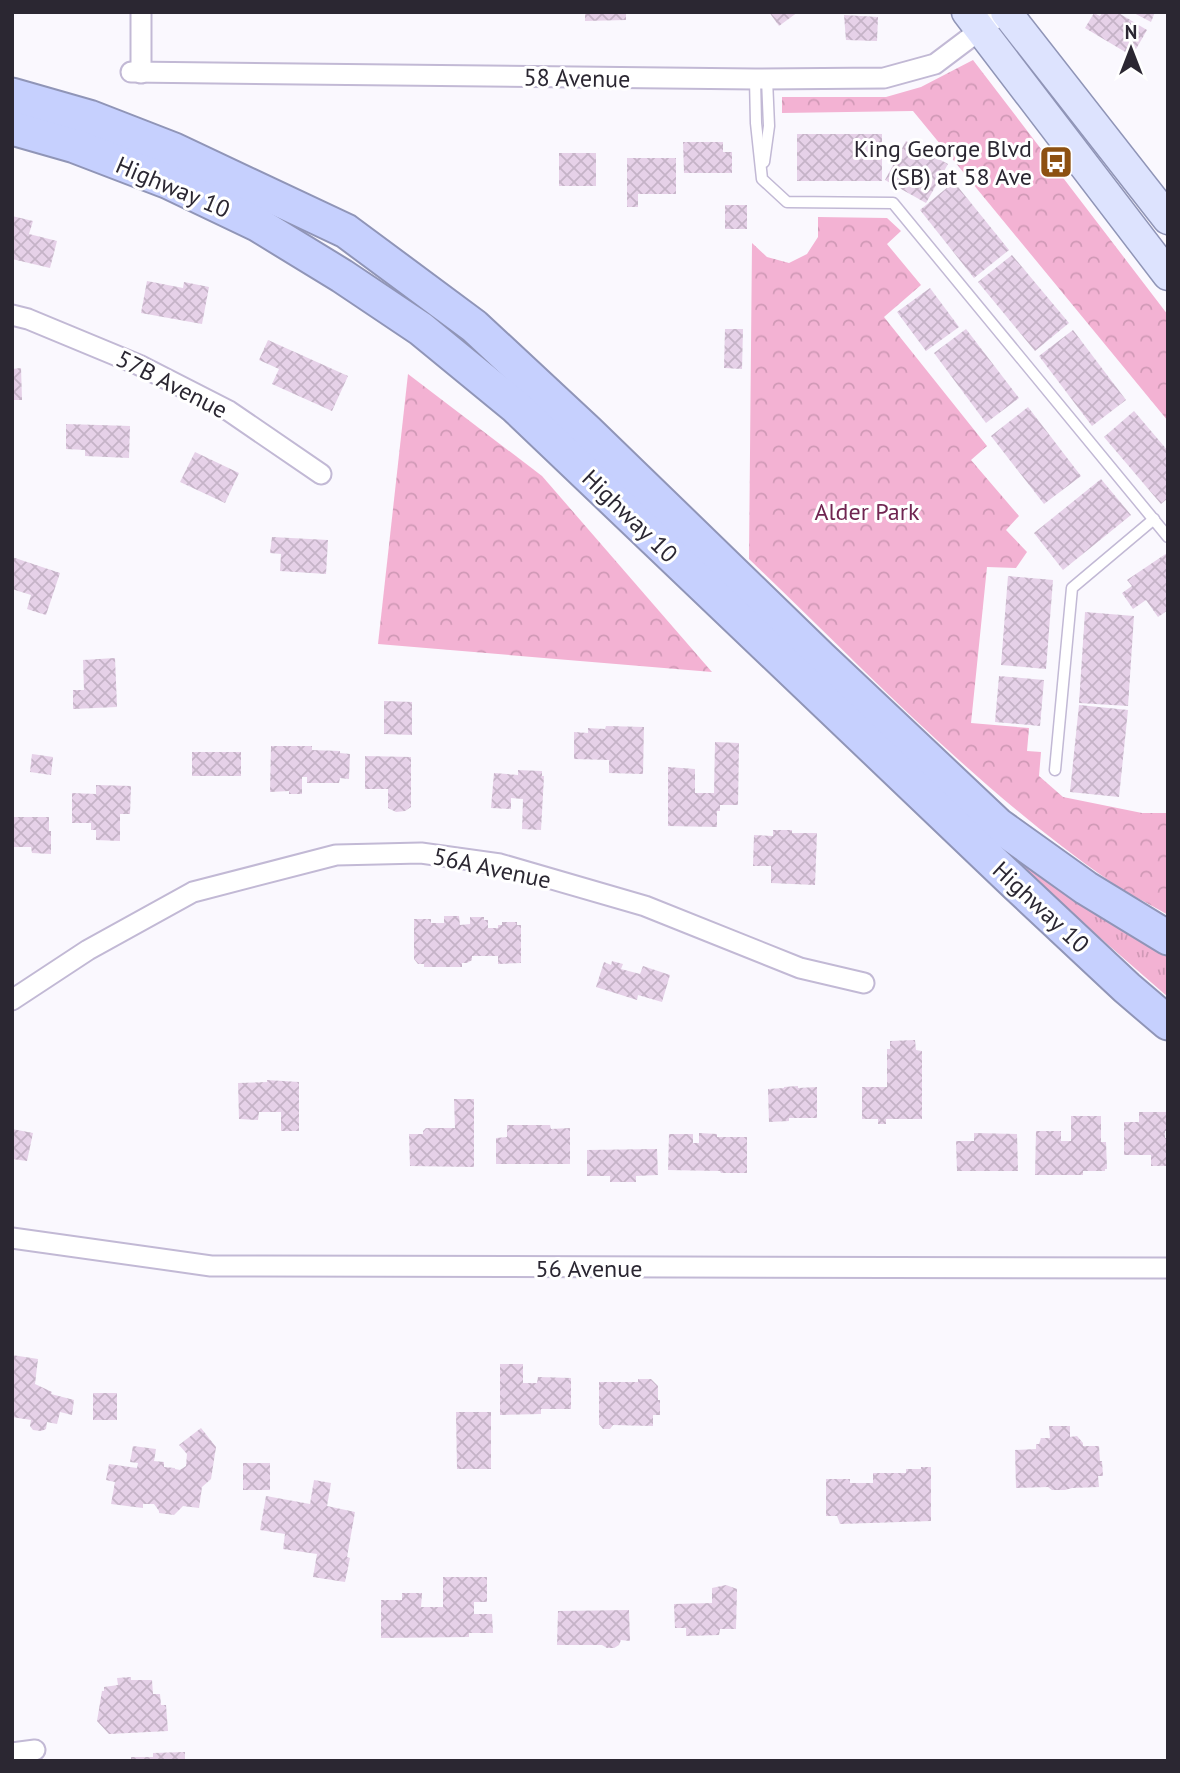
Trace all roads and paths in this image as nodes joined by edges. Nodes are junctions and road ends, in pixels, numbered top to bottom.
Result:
1 (141, 12) edge
2 (990, 17) edge
3 (761, 79) junction
4 (12, 95) edge
5 (12, 128) edge
6 (1168, 219) edge
7 (1168, 275) edge
8 (12, 315) edge
9 (321, 474) dead end
10 (1154, 519) junction
11 (1168, 537) edge
12 (1055, 770) dead end
13 (1168, 938) edge
14 (864, 983) dead end
15 (12, 1000) edge
16 (1168, 1023) edge
17 (12, 1238) edge
18 (1168, 1268) edge
19 (35, 1750) dead end
20 (12, 1753) edge

1 - 3 street, 58 Avenue
2 - 3 street, 58 Avenue
2 - 6 main road
2 - 7 main road
3 - 10 lane
4 - 13 highway, Highway 10
5 - 16 highway, Highway 10
8 - 9 street, 57B Avenue
10 - 11 lane
10 - 12 lane
14 - 15 street, 56A Avenue
17 - 18 street, 56 Avenue
19 - 20 street

